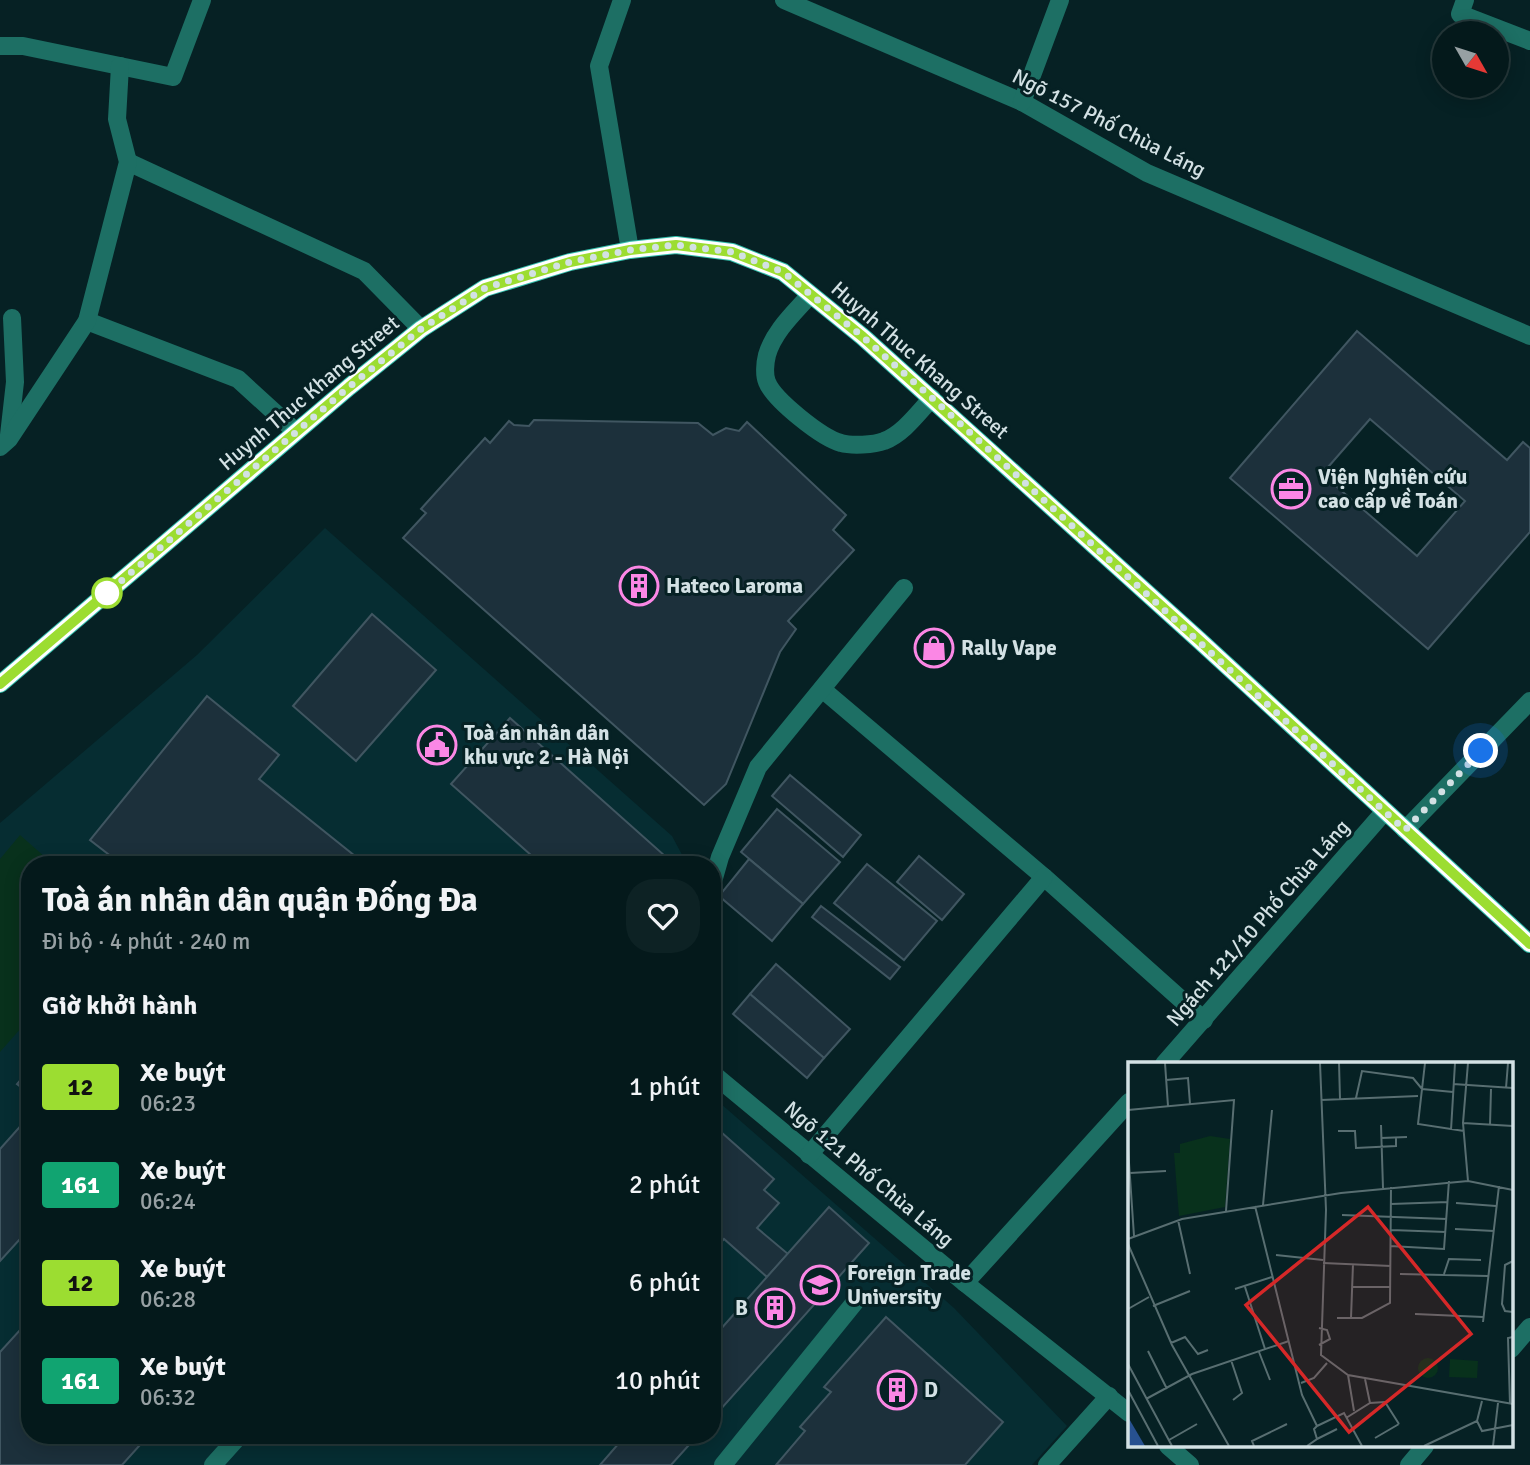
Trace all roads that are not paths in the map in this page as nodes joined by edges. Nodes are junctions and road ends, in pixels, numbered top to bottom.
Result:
1 (202, 0) edge
2 (622, 0) edge
3 (784, 0) edge
4 (1060, 0) edge
5 (1465, 0) edge
6 (1530, 41) edge
7 (0, 46) edge
8 (120, 66) junction
9 (1022, 102) junction
10 (128, 162) junction
11 (630, 250) junction
12 (810, 295) junction
13 (12, 317) dead end
14 (87, 321) junction
15 (421, 329) junction
16 (1530, 336) edge
17 (932, 398) junction
18 (296, 432) junction
19 (4, 443) edge
20 (904, 588) dead end
21 (0, 684) edge
22 (821, 689) junction
23 (1530, 701) edge
24 (1385, 811) junction
25 (1405, 830) junction
26 (720, 856) edge
27 (1044, 877) junction
28 (1530, 944) edge
29 (1204, 1020) junction
30 (1166, 1062) edge
31 (721, 1081) edge
32 (1128, 1103) edge
33 (809, 1155) junction
34 (965, 1283) junction
35 (855, 1303) dead end
36 (1530, 1327) edge
37 (1512, 1348) edge
38 (1109, 1396) junction
39 (1128, 1412) edge
40 (232, 1444) edge
41 (1169, 1448) edge
42 (1423, 1448) edge
43 (213, 1465) edge
44 (723, 1465) edge
45 (1047, 1465) edge
46 (1190, 1465) edge
47 (1409, 1465) edge

1 - 8 street
2 - 11 street
3 - 9 street, Ngõ 157 Phố Chùa Láng
4 - 9 street
5 - 6 street
7 - 8 street
8 - 10 street
9 - 16 street, Ngõ 157 Phố Chùa Láng
10 - 14 street
10 - 15 street
11 - 12 main road, Huynh Thuc Khang Street
11 - 15 main road, Huynh Thuc Khang Street
12 - 17 main road, Huynh Thuc Khang Street
12 - 17 street
13 - 19 street
14 - 18 street
14 - 19 street
15 - 18 main road, Huynh Thuc Khang Street
17 - 24 main road, Huynh Thuc Khang Street
18 - 21 main road, Huynh Thuc Khang Street
20 - 22 street
22 - 26 street
22 - 27 street
23 - 25 street
24 - 25 main road, Huynh Thuc Khang Street
24 - 29 street, Ngách 121/10 Phố Chùa Láng
25 - 28 main road, Huynh Thuc Khang Street
27 - 29 street
27 - 33 street
29 - 30 street, Ngách 121/10 Phố Chùa Láng
31 - 33 street, Ngõ 121 Phố Chùa Láng
32 - 34 street
33 - 34 street, Ngõ 121 Phố Chùa Láng
34 - 38 street, Ngõ 121 Phố Chùa Láng
35 - 44 street
36 - 37 street
38 - 39 street, Ngõ 121 Phố Chùa Láng
38 - 45 street
40 - 43 street
41 - 46 street
42 - 47 street

